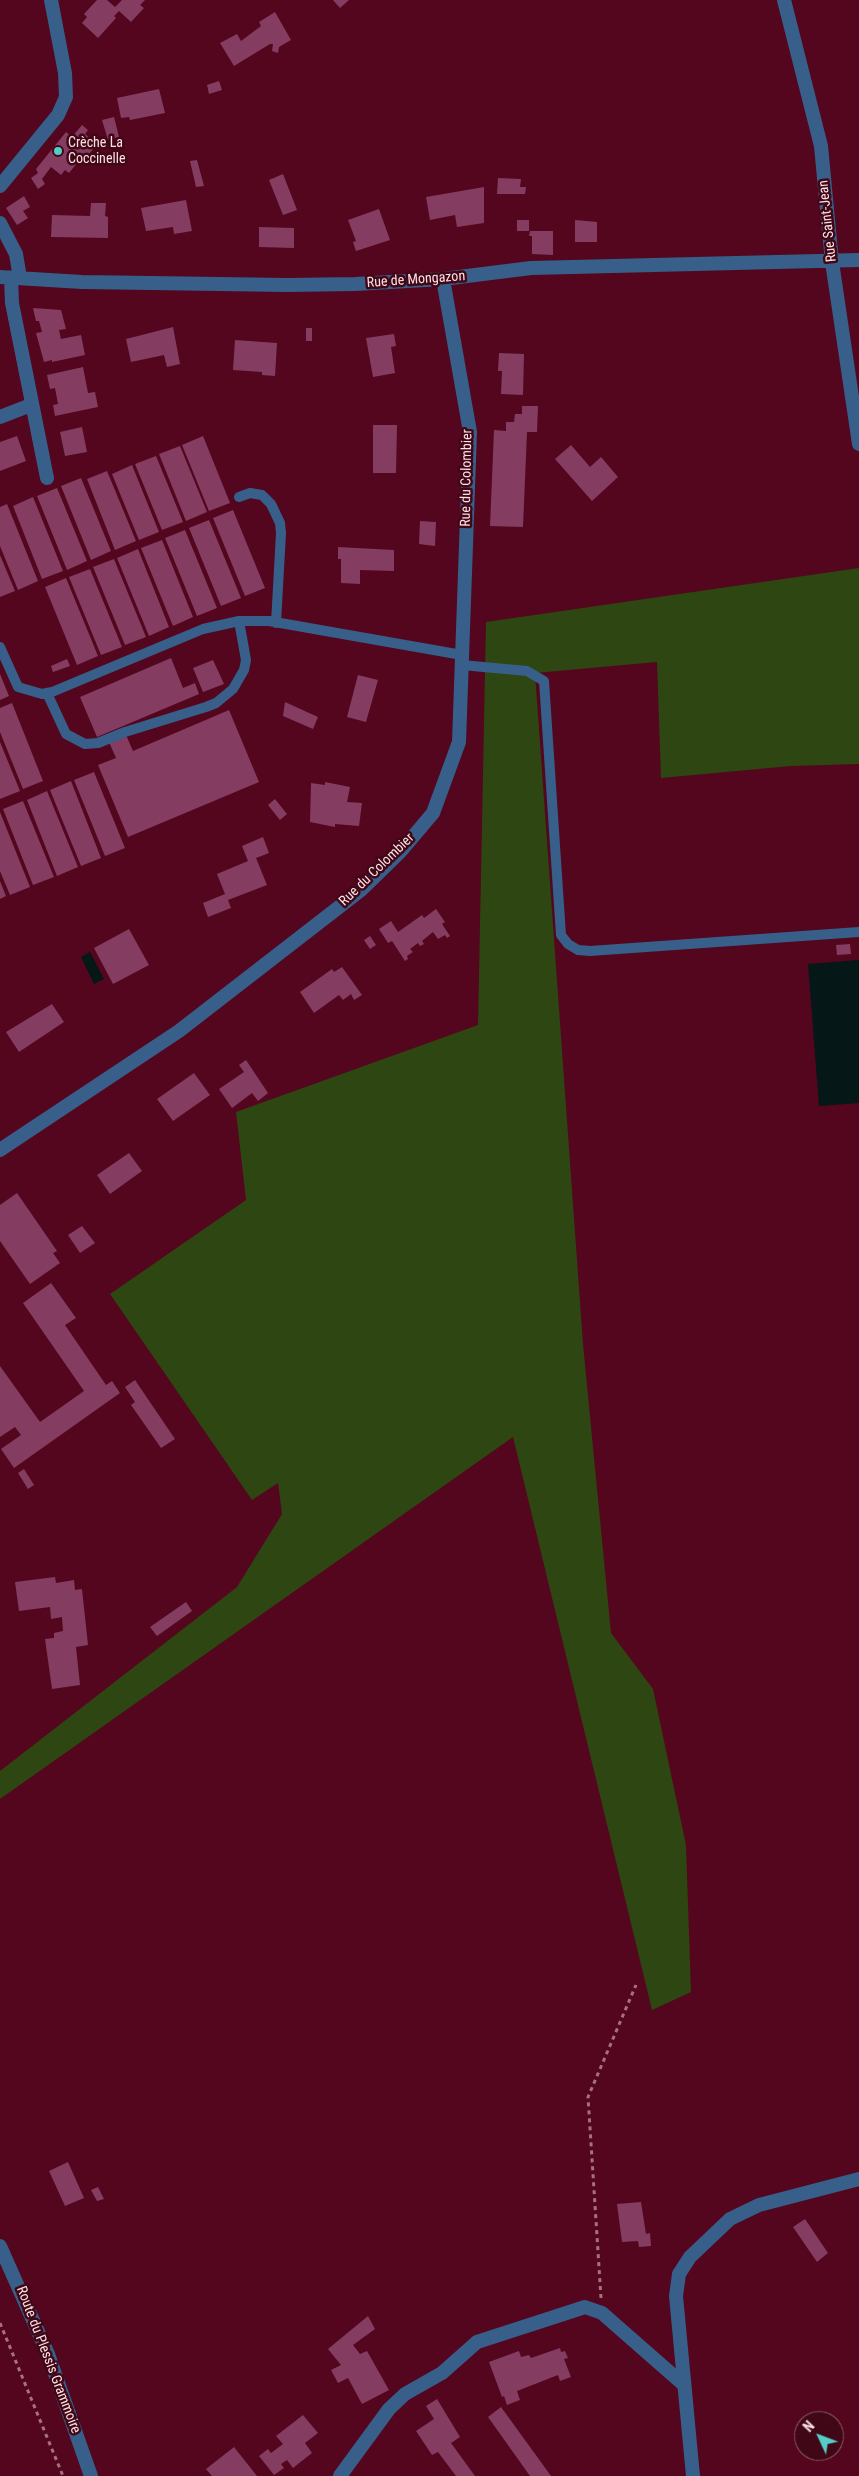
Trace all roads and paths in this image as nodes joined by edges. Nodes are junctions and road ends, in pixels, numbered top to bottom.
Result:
1 (51, 0) edge
2 (784, 0) edge
3 (0, 186) edge
4 (0, 223) edge
5 (859, 260) edge
6 (832, 262) junction
7 (10, 278) edge
8 (443, 279) junction
9 (32, 405) junction
10 (0, 417) edge
11 (859, 444) edge
12 (47, 478) dead end
13 (239, 497) dead end
14 (239, 621) junction
15 (276, 622) junction
16 (0, 647) edge
17 (462, 660) junction
18 (47, 693) junction
19 (859, 932) edge
20 (0, 1150) edge
21 (636, 1986) dead end
22 (859, 2179) edge
23 (0, 2246) edge
24 (602, 2313) junction
25 (0, 2323) edge
26 (683, 2384) junction
27 (63, 2476) edge
28 (91, 2476) edge
29 (340, 2476) edge
30 (694, 2476) edge

1 - 3 street
2 - 6 street, Rue Saint-Jean
4 - 7 street
5 - 6 street, Rue de Mongazon
6 - 8 street, Rue de Mongazon
6 - 11 street, Rue Saint-Jean
7 - 8 street, Rue de Mongazon
7 - 9 street
8 - 17 street, Rue du Colombier
9 - 10 street
9 - 12 street
13 - 15 lane
14 - 15 lane
14 - 18 lane
14 - 18 lane
15 - 17 lane
16 - 18 lane
17 - 19 lane
17 - 20 street, Rue du Colombier
21 - 24 path
22 - 26 street
23 - 28 street, Route du Plessis Grammoire
24 - 26 street
24 - 29 street
25 - 27 path
26 - 30 street

